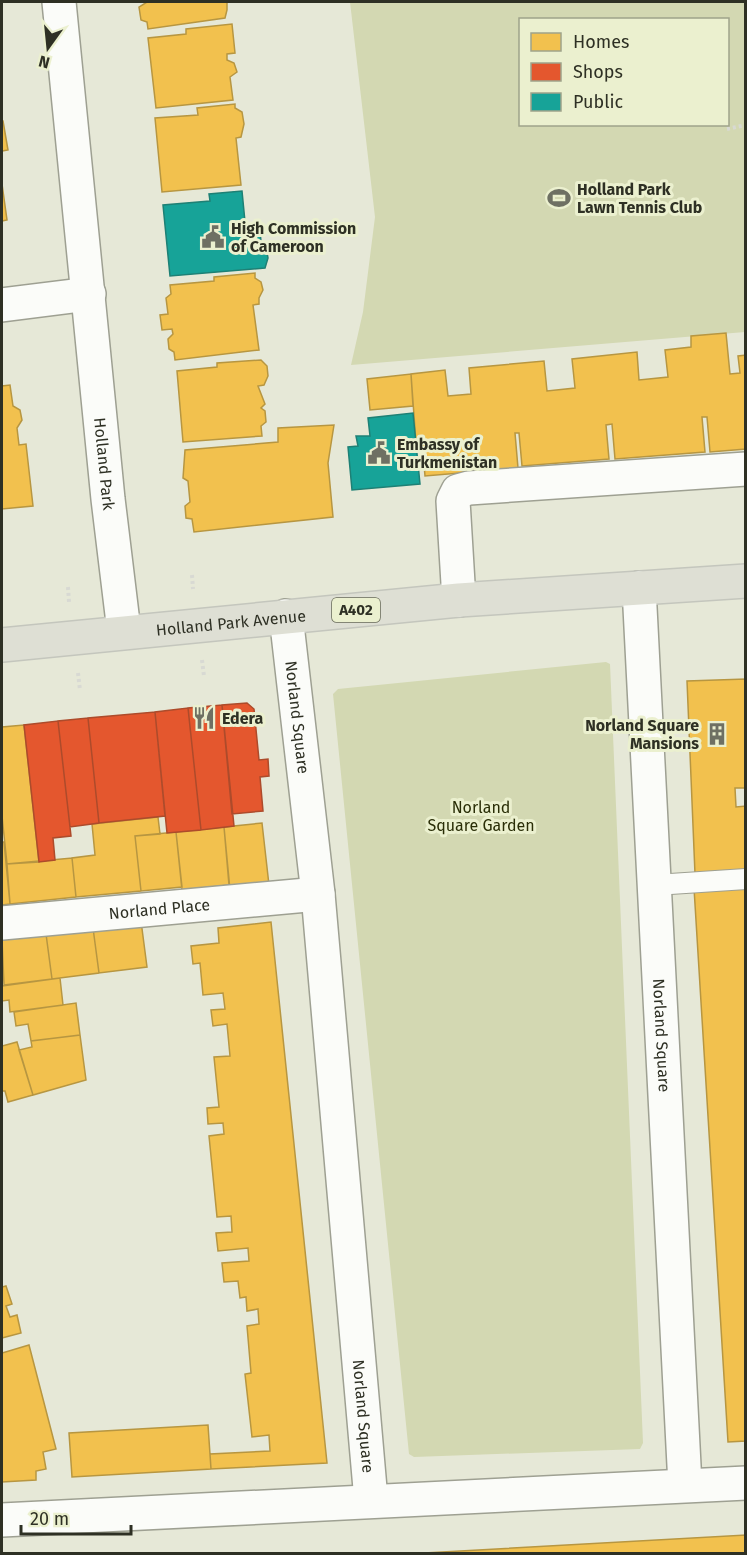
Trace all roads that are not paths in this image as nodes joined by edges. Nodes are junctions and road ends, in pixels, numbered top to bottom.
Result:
1 (58, 2) edge
2 (89, 294) junction
3 (2, 305) edge
4 (746, 469) edge
5 (746, 581) edge
6 (639, 588) junction
7 (459, 600) junction
8 (286, 616) junction
9 (124, 631) junction
10 (2, 645) edge
11 (746, 879) edge
12 (655, 885) junction
13 (318, 894) junction
14 (2, 922) edge
15 (746, 1483) edge
16 (685, 1485) junction
17 (371, 1500) junction
18 (2, 1520) edge

1 - 2 street, Holland Park
2 - 3 street
2 - 9 street, Holland Park
4 - 7 street
5 - 6 main road, Holland Park Avenue / A402
6 - 7 main road, Holland Park Avenue / A402
6 - 12 street, Norland Square
7 - 8 main road, Holland Park Avenue / A402
8 - 9 main road, Holland Park Avenue / A402
8 - 13 street, Norland Square
9 - 10 main road, Holland Park Avenue / A402
11 - 12 lane
12 - 16 street, Norland Square
13 - 14 street, Norland Place
13 - 17 street, Norland Square
15 - 16 street
16 - 17 street
17 - 18 street

